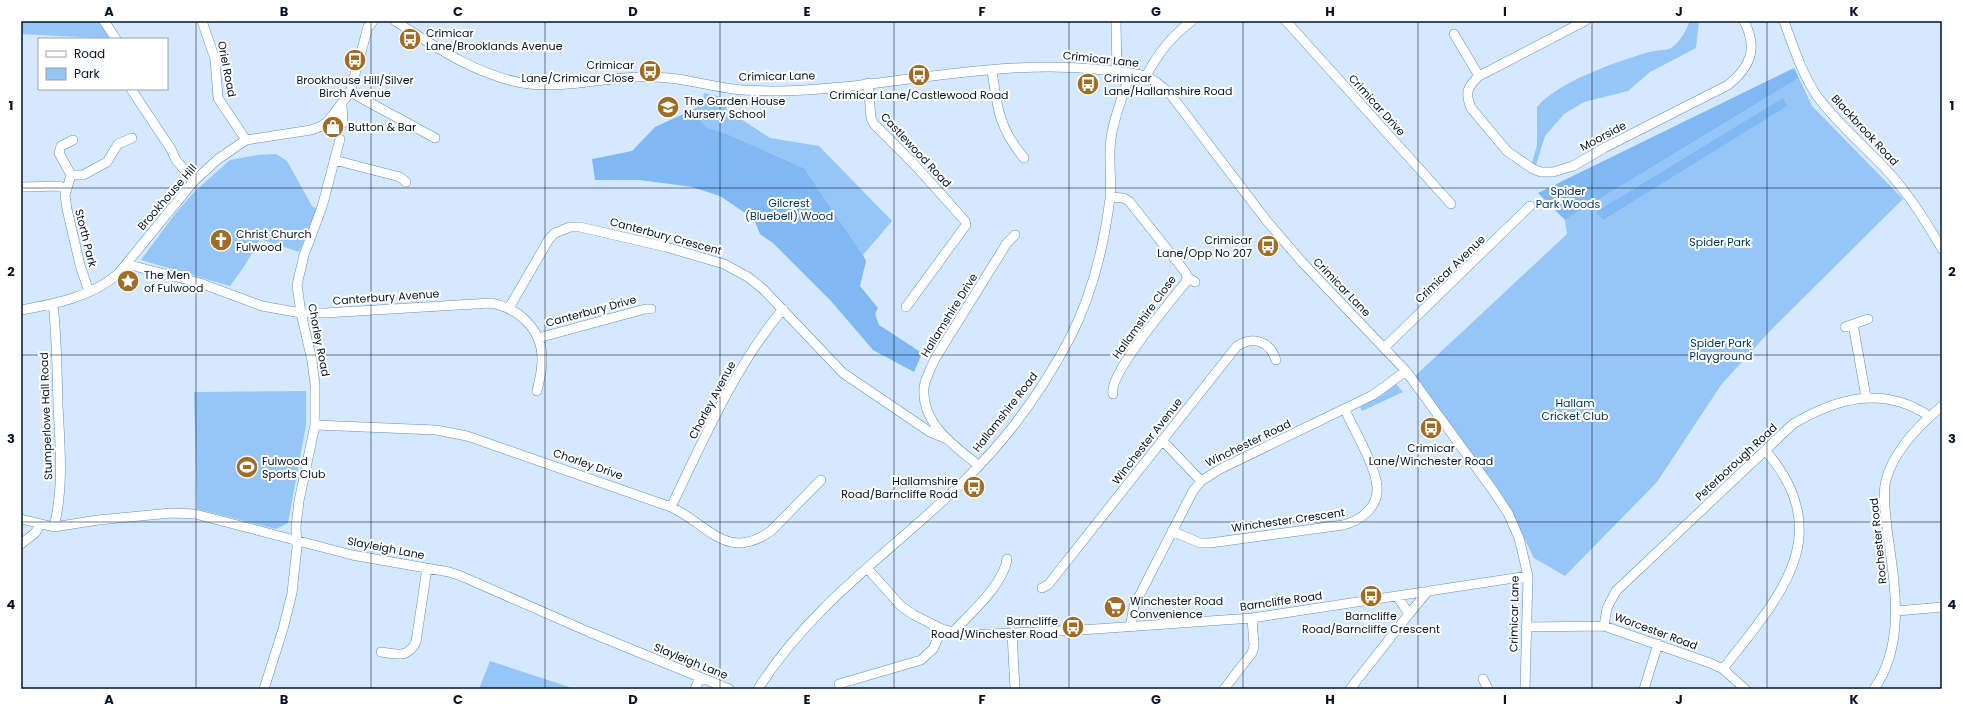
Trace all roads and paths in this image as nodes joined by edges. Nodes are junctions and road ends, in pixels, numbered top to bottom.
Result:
1 (104, 21) edge
2 (202, 21) edge
3 (373, 21) edge
4 (395, 21) edge
5 (1116, 21) edge
6 (1192, 21) edge
7 (1286, 21) edge
8 (1585, 21) edge
9 (1744, 21) edge
10 (1784, 21) edge
11 (1454, 34) dead end
12 (115, 38) edge
13 (992, 70) junction
14 (1117, 72) junction
15 (1130, 73) junction
16 (1146, 76) junction
17 (1479, 76) junction
18 (868, 83) junction
19 (132, 90) edge
20 (350, 92) junction
21 (342, 105) junction
22 (343, 123) dead end
23 (132, 138) dead end
24 (435, 138) dead end
25 (340, 139) dead end
26 (73, 140) dead end
27 (246, 140) junction
28 (1024, 158) dead end
29 (334, 160) junction
30 (71, 175) junction
31 (194, 181) junction
32 (406, 182) dead end
33 (24, 187) dead end
34 (66, 189) junction
35 (1110, 197) junction
36 (1451, 204) dead end
37 (1530, 206) dead end
38 (1015, 235) dead end
39 (1942, 249) edge
40 (126, 264) junction
41 (89, 292) junction
42 (53, 304) junction
43 (906, 307) dead end
44 (509, 308) junction
45 (651, 309) dead end
46 (783, 309) junction
47 (21, 310) edge
48 (301, 313) junction
49 (1868, 319) dead end
50 (538, 338) junction
51 (1385, 347) junction
52 (1276, 360) dead end
53 (1406, 371) junction
54 (537, 392) dead end
55 (1113, 394) dead end
56 (1866, 397) junction
57 (1942, 406) edge
58 (1345, 410) junction
59 (1929, 416) junction
60 (933, 423) junction
61 (315, 426) junction
62 (922, 426) junction
63 (945, 438) junction
64 (1162, 440) junction
65 (1765, 450) junction
66 (978, 465) junction
67 (822, 480) dead end
68 (1201, 481) junction
69 (671, 507) junction
70 (21, 519) edge
71 (40, 525) junction
72 (54, 527) junction
73 (1172, 531) junction
74 (297, 540) junction
75 (21, 544) edge
76 (1008, 559) dead end
77 (427, 568) junction
78 (867, 568) junction
79 (1528, 576) junction
80 (1042, 588) dead end
81 (1428, 591) junction
82 (1397, 596) junction
83 (1942, 606) edge
84 (1897, 612) junction
85 (1409, 614) junction
86 (1252, 618) junction
87 (1130, 626) junction
88 (1604, 626) junction
89 (1526, 627) junction
90 (942, 629) junction
91 (952, 633) junction
92 (1012, 633) junction
93 (1658, 644) junction
94 (381, 652) dead end
95 (1723, 669) junction
96 (700, 678) junction
97 (1483, 679) dead end
98 (839, 684) dead end
99 (854, 685) edge
100 (264, 689) edge
101 (695, 689) edge
102 (729, 689) edge
103 (758, 689) edge
104 (1015, 689) edge
105 (1224, 689) edge
106 (1350, 689) edge
107 (1488, 689) edge
108 (1525, 689) edge
109 (1644, 689) edge
110 (1745, 689) edge
111 (1874, 689) edge

1 - 12 street
2 - 27 street, Oriel Road
3 - 20 street, Brookhouse Hill
4 - 18 street, Crimicar Lane
5 - 14 street
6 - 16 street
7 - 36 street, Crimicar Drive
8 - 17 street, Moorside
9 - 17 street, Moorside
10 - 39 street, Blackbrook Road
11 - 17 street
13 - 14 street, Crimicar Lane
13 - 18 street, Crimicar Lane
13 - 28 street
14 - 15 street, Crimicar Lane
15 - 16 street, Crimicar Lane
15 - 35 street, Hallamshire Road
16 - 51 street, Crimicar Lane
18 - 43 street, Castlewood Road
19 - 31 street
20 - 21 street, Brookhouse Hill
20 - 24 street
21 - 22 street
21 - 27 street, Brookhouse Hill
23 - 30 street
25 - 29 street, Chorley Road
26 - 30 street
27 - 31 street, Brookhouse Hill
29 - 32 street
29 - 48 street, Chorley Road
30 - 34 street, Storth Park
31 - 40 street, Brookhouse Hill
33 - 34 street
34 - 41 street, Storth Park
35 - 55 street, Hallamshire Close
35 - 66 street, Hallamshire Road
37 - 51 street, Crimicar Avenue
38 - 60 street, Hallamshire Drive
40 - 41 street, Brookhouse Hill
40 - 48 street, Canterbury Avenue
41 - 42 street, Brookhouse Hill
42 - 47 street, Brookhouse Hill
42 - 72 street, Stumperlowe Hall Road
44 - 46 street, Canterbury Crescent
44 - 48 street, Canterbury Avenue
44 - 50 street, Canterbury Avenue
45 - 50 street, Canterbury Drive
46 - 62 street, Canterbury Crescent
46 - 69 street, Chorley Avenue
48 - 61 street, Chorley Road
49 - 56 street
50 - 54 street, Canterbury Avenue
51 - 53 street, Crimicar Lane
52 - 64 street, Winchester Avenue
53 - 58 street, Winchester Road
53 - 79 street, Crimicar Lane
56 - 59 street, Peterborough Road
56 - 65 street, Peterborough Road
57 - 59 street, Rochester Road
58 - 68 street, Winchester Road
58 - 73 street, Winchester Crescent
59 - 84 street, Rochester Road
60 - 62 street
60 - 63 street, Hallamshire Drive
61 - 69 street, Chorley Drive
61 - 74 street, Chorley Road
62 - 63 street, Canterbury Crescent
63 - 66 street, Hallamshire Drive
64 - 68 street
64 - 80 street, Winchester Avenue
65 - 88 street, Peterborough Road
65 - 95 street
66 - 78 street, Hallamshire Road
67 - 69 street, Chorley Drive
68 - 73 street, Winchester Road
70 - 71 street, Slayleigh Lane
71 - 72 street, Slayleigh Lane
71 - 75 street
72 - 74 street, Slayleigh Lane
73 - 87 street, Winchester Road
74 - 77 street, Slayleigh Lane
74 - 100 street, Chorley Road
76 - 91 street
77 - 94 street
77 - 96 street, Slayleigh Lane
78 - 90 street, Barncliffe Road
78 - 103 street, Hallamshire Road
79 - 81 street, Barncliffe Road
79 - 89 street, Crimicar Lane
81 - 82 street, Barncliffe Road
81 - 85 street
82 - 85 street
82 - 86 street, Barncliffe Road
83 - 84 street
84 - 111 street, Rochester Road
85 - 106 street
86 - 87 street, Barncliffe Road
86 - 105 street
87 - 92 street, Barncliffe Road
88 - 89 street, Worcester Road
88 - 93 street, Worcester Road
89 - 108 street, Crimicar Lane
90 - 91 street, Barncliffe Road
90 - 99 street
91 - 92 street, Barncliffe Road
92 - 104 street
93 - 95 street, Worcester Road
93 - 109 street
95 - 110 street, Worcester Road
96 - 101 street
96 - 102 street, Slayleigh Lane
97 - 107 street
98 - 99 street

